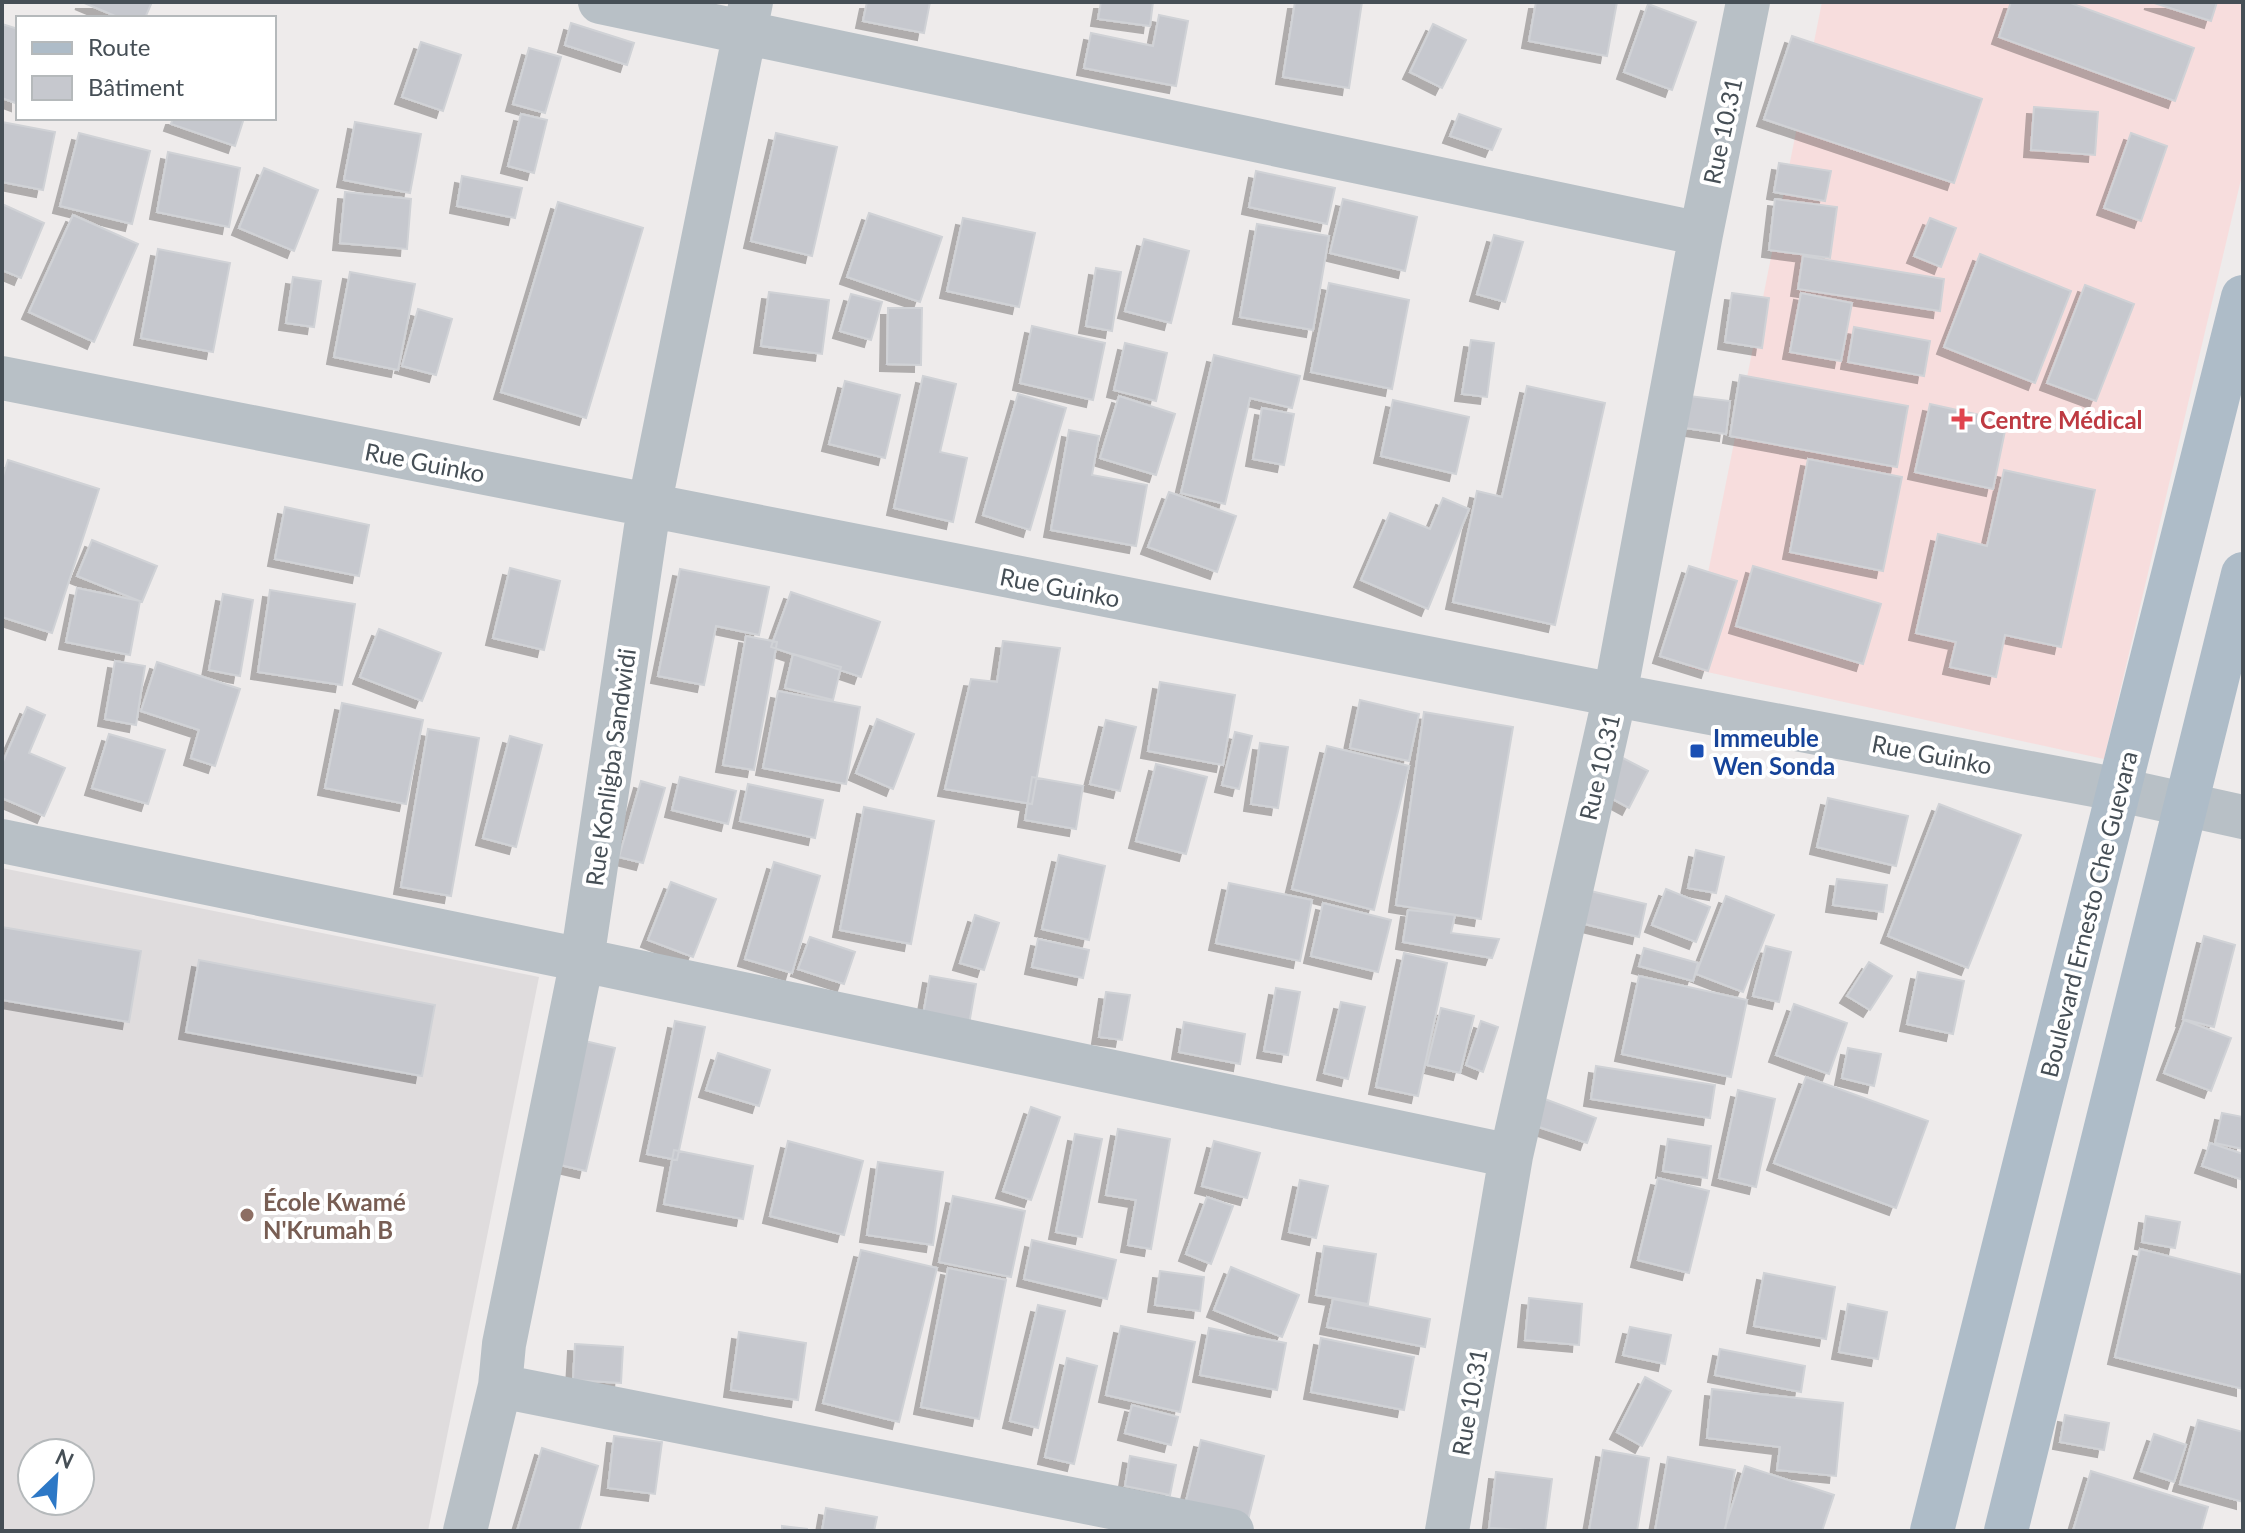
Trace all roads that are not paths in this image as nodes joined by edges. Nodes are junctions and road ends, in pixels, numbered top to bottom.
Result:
1 (600, 2) edge
2 (1748, 2) edge
3 (748, 18) edge
4 (1701, 234) junction
5 (2243, 297) edge
6 (2, 378) edge
7 (649, 507) junction
8 (2243, 574) edge
9 (1615, 695) junction
10 (2120, 790) junction
11 (2186, 804) junction
12 (2243, 817) edge
13 (2, 841) edge
14 (582, 960) junction
15 (1511, 1156) junction
16 (500, 1386) junction
17 (465, 1531) edge
18 (1232, 1531) edge
19 (1447, 1531) edge
20 (1932, 1531) edge
21 (2006, 1531) edge

1 - 3 street
2 - 4 street, Rue 10.31
3 - 4 street
3 - 7 street, Rue Konligba Sandwidi
4 - 9 street, Rue 10.31
5 - 10 main road, Boulevard Ernesto Che Guevara
6 - 7 street, Rue Guinko
7 - 9 street, Rue Guinko
7 - 14 street, Rue Konligba Sandwidi
8 - 11 main road
9 - 10 street, Rue Guinko
9 - 15 street, Rue 10.31
10 - 11 street, Rue Guinko
10 - 20 main road, Boulevard Ernesto Che Guevara
11 - 12 street, Rue Guinko
11 - 21 main road
13 - 14 street
14 - 15 street
14 - 16 street, Rue Konligba Sandwidi
15 - 19 street, Rue 10.31
16 - 17 street, Rue Konligba Sandwidi
16 - 18 street

